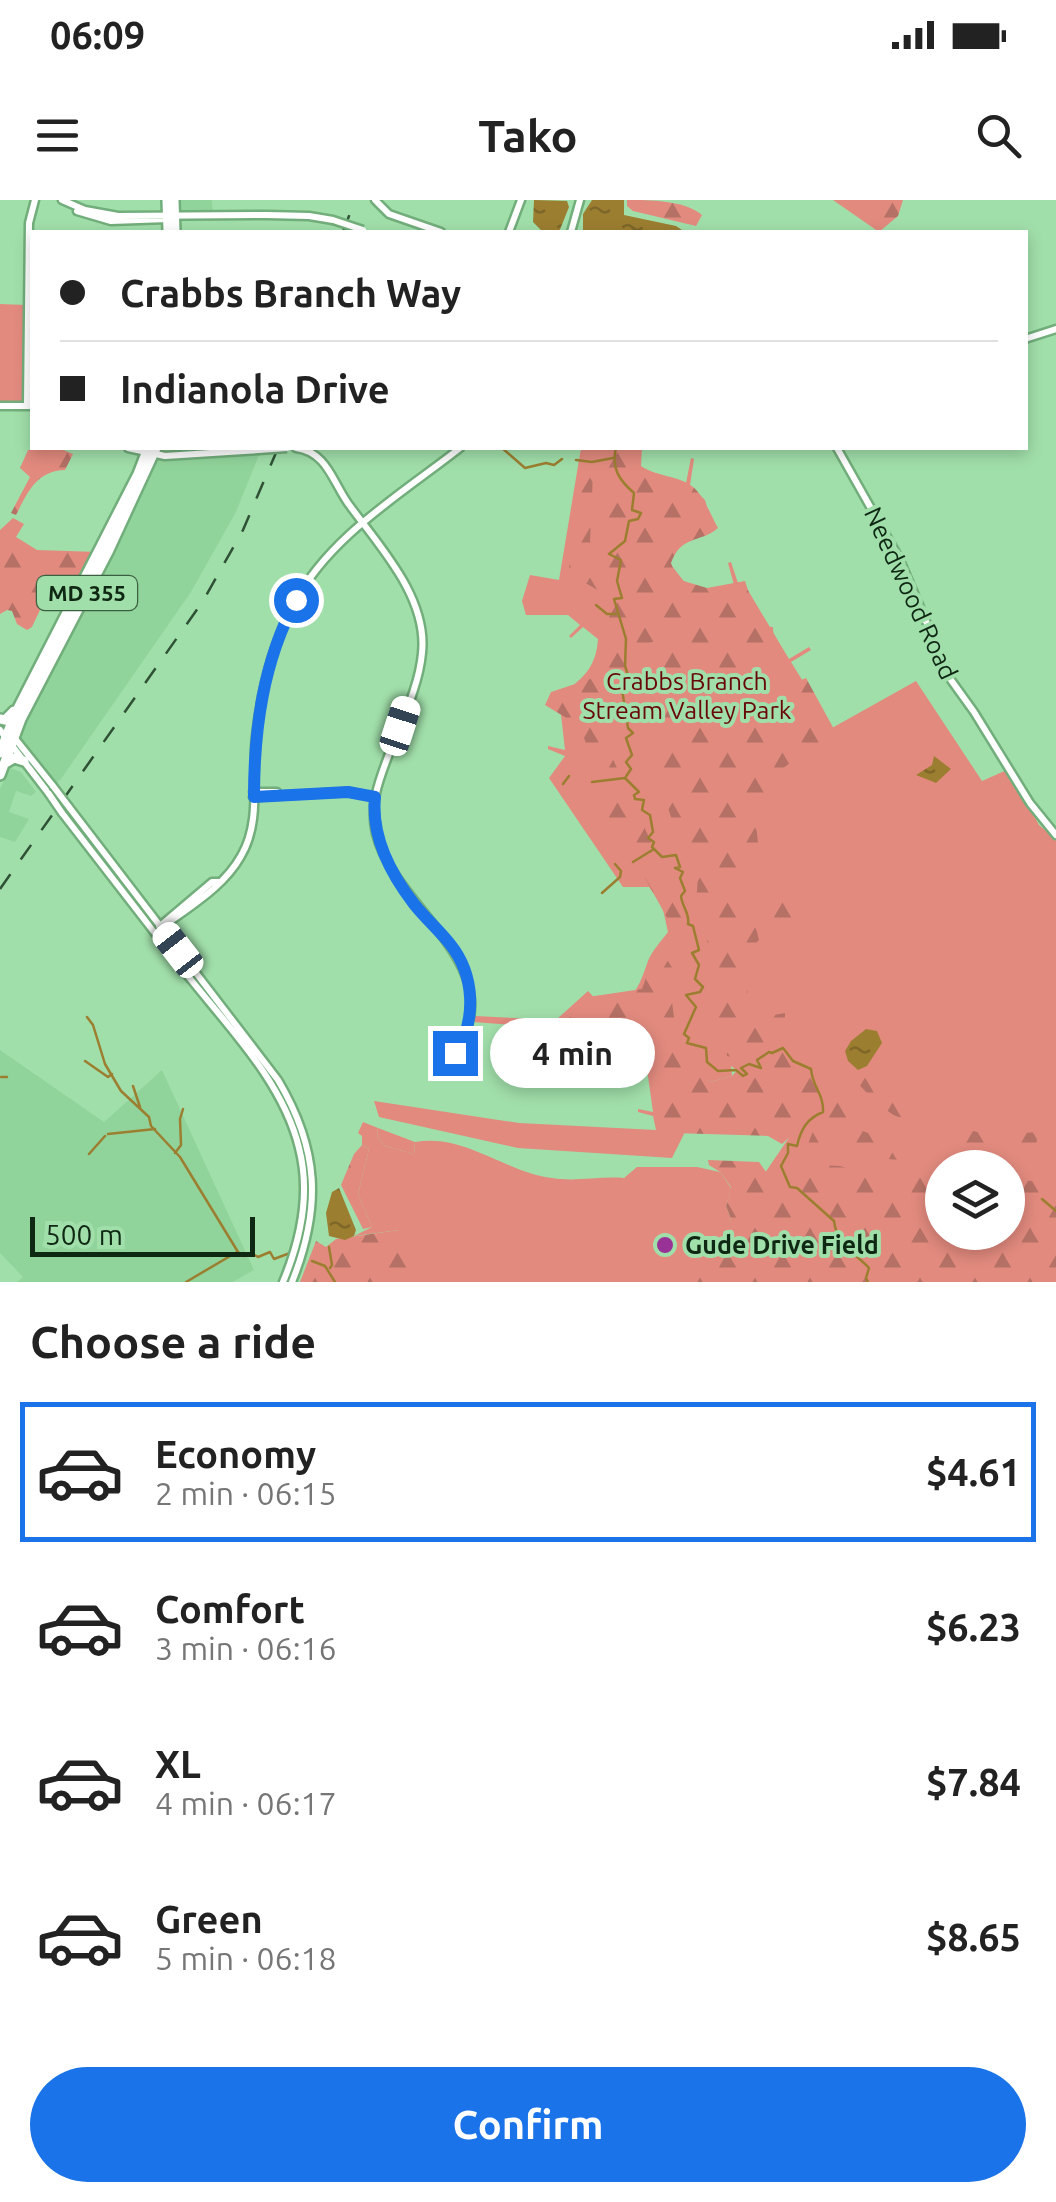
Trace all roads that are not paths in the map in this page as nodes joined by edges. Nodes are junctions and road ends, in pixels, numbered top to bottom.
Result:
1 (35, 200) edge
2 (54, 200) edge
3 (62, 200) edge
4 (166, 200) edge
5 (174, 200) edge
6 (375, 200) edge
7 (520, 200) edge
8 (580, 200) edge
9 (170, 216) junction
10 (168, 230) edge
11 (174, 230) edge
12 (363, 230) edge
13 (435, 230) edge
14 (510, 230) edge
15 (572, 230) edge
16 (1056, 329) edge
17 (1028, 338) edge
18 (0, 406) edge
19 (30, 406) edge
20 (150, 450) edge
21 (258, 450) edge
22 (301, 450) edge
23 (457, 450) edge
24 (838, 450) edge
25 (364, 524) junction
26 (20, 705) junction
27 (0, 719) edge
28 (8, 736) edge
29 (0, 753) edge
30 (24, 761) junction
31 (4, 764) junction
32 (0, 775) edge
33 (51, 790) junction
34 (254, 794) junction
35 (375, 797) junction
36 (1056, 835) edge
37 (156, 929) junction
38 (455, 1053) dead end
39 (309, 1179) junction
40 (283, 1282) edge
41 (292, 1282) edge

1 - 19 street
2 - 9 street
3 - 9 street
4 - 9 main road
5 - 9 main road
6 - 13 street
7 - 14 street
8 - 15 street
9 - 10 main road
9 - 11 main road
9 - 12 street, bridge
16 - 17 street
18 - 19 street
20 - 21 street, bridge
20 - 26 main road, MD 355
20 - 28 main road, MD 355
22 - 25 street
23 - 25 street
24 - 36 street, Needwood Road
25 - 34 street
25 - 35 street
26 - 27 main road
26 - 28 main road, MD 355
27 - 28 street
28 - 29 main road, MD 355
28 - 30 street
28 - 31 main road, MD 355
28 - 33 street
30 - 31 main road
30 - 33 street
31 - 32 main road, MD 355
33 - 37 street, bridge
34 - 35 street
34 - 37 street
35 - 38 street
37 - 39 street
39 - 40 street
39 - 41 street

